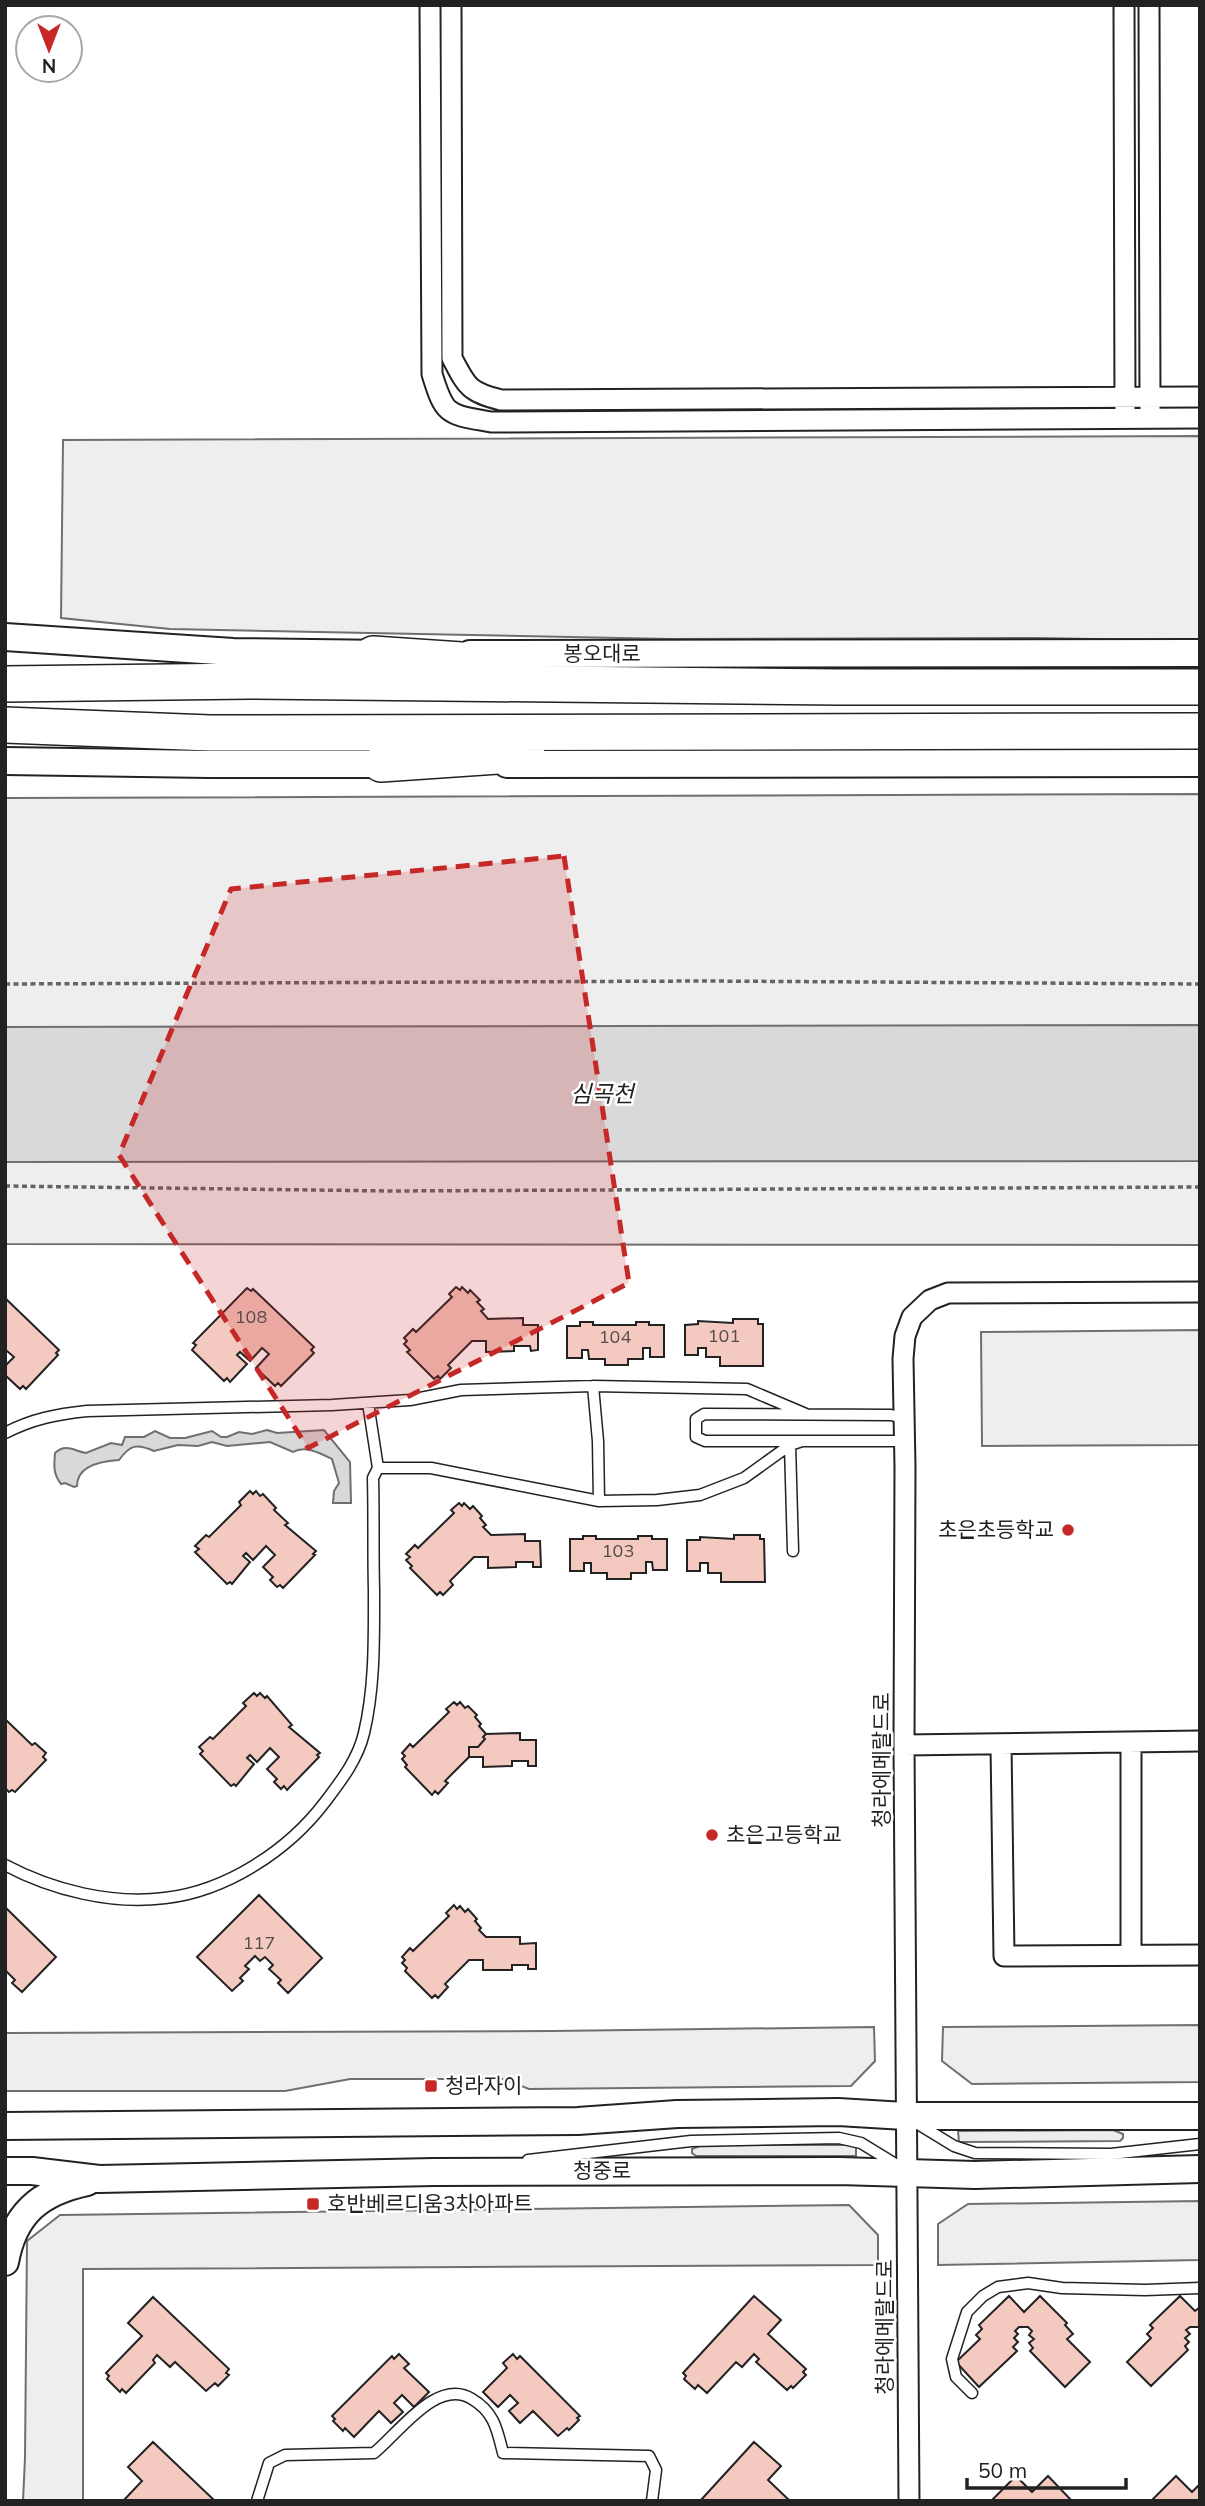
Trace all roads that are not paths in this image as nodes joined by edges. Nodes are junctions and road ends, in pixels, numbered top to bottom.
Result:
1 (430, 5) edge
2 (451, 5) edge
3 (1124, 5) edge
4 (1149, 5) edge
5 (1125, 397) junction
6 (1150, 397) junction
7 (1200, 397) edge
8 (1150, 418) junction
9 (1200, 418) edge
10 (1125, 419) junction
11 (5, 637) edge
12 (1200, 653) edge
13 (373, 654) junction
14 (1200, 670) edge
15 (5, 684) edge
16 (944, 686) junction
17 (840, 687) junction
18 (1200, 687) edge
19 (5, 725) edge
20 (1200, 731) edge
21 (839, 732) junction
22 (940, 732) junction
23 (1200, 749) edge
24 (5, 761) edge
25 (1200, 763) edge
26 (381, 764) junction
27 (1200, 1292) edge
28 (593, 1386) junction
29 (368, 1403) junction
30 (806, 1414) junction
31 (903, 1419) junction
32 (5, 1433) edge
33 (802, 1441) junction
34 (905, 1441) junction
35 (790, 1445) junction
36 (378, 1468) junction
37 (599, 1501) junction
38 (793, 1551) dead end
39 (1200, 1741) edge
40 (1131, 1742) junction
41 (1001, 1744) junction
42 (904, 1745) junction
43 (5, 1865) edge
44 (1131, 1955) junction
45 (1200, 1955) edge
46 (905, 2116) junction
47 (1200, 2116) edge
48 (5, 2126) edge
49 (1200, 2144) edge
50 (1200, 2169) edge
51 (5, 2171) edge
52 (907, 2172) junction
53 (99, 2179) junction
54 (5, 2262) edge
55 (1200, 2288) edge
56 (972, 2393) dead end
57 (257, 2501) edge
58 (652, 2501) edge
59 (909, 2501) edge

1 - 10 street
2 - 5 street
3 - 5 street
4 - 6 street
5 - 6 street
5 - 10 street
6 - 7 street
6 - 8 street
8 - 9 street
8 - 10 street
11 - 13 main road, 봉오대로
12 - 13 main road, 봉오대로
13 - 17 highway
14 - 16 highway
15 - 17 highway, 봉오대로
16 - 17 highway, 봉오대로
16 - 18 highway, 봉오대로
19 - 21 highway
20 - 22 highway
21 - 22 highway
21 - 26 highway
22 - 23 highway
24 - 26 main road
25 - 26 main road
27 - 31 street, 청라에메랄드로
28 - 29 lane
28 - 30 lane
28 - 37 lane
29 - 32 lane
29 - 36 lane
30 - 31 lane
30 - 33 lane
31 - 34 street, 청라에메랄드로
33 - 34 lane
33 - 35 lane
34 - 42 street, 청라에메랄드로
35 - 37 lane
35 - 38 lane
36 - 37 lane
36 - 43 lane
39 - 40 street
40 - 41 street
40 - 44 street
41 - 42 street
41 - 44 street
42 - 46 street, 청라에메랄드로
44 - 45 street
46 - 47 main road
46 - 48 main road
46 - 49 lane
46 - 52 street, 청라에메랄드로
50 - 52 main road, 청중로
51 - 53 main road, 청중로
52 - 53 main road, 청중로
52 - 59 street, 청라에메랄드로
53 - 54 main road
55 - 56 lane
57 - 58 lane

